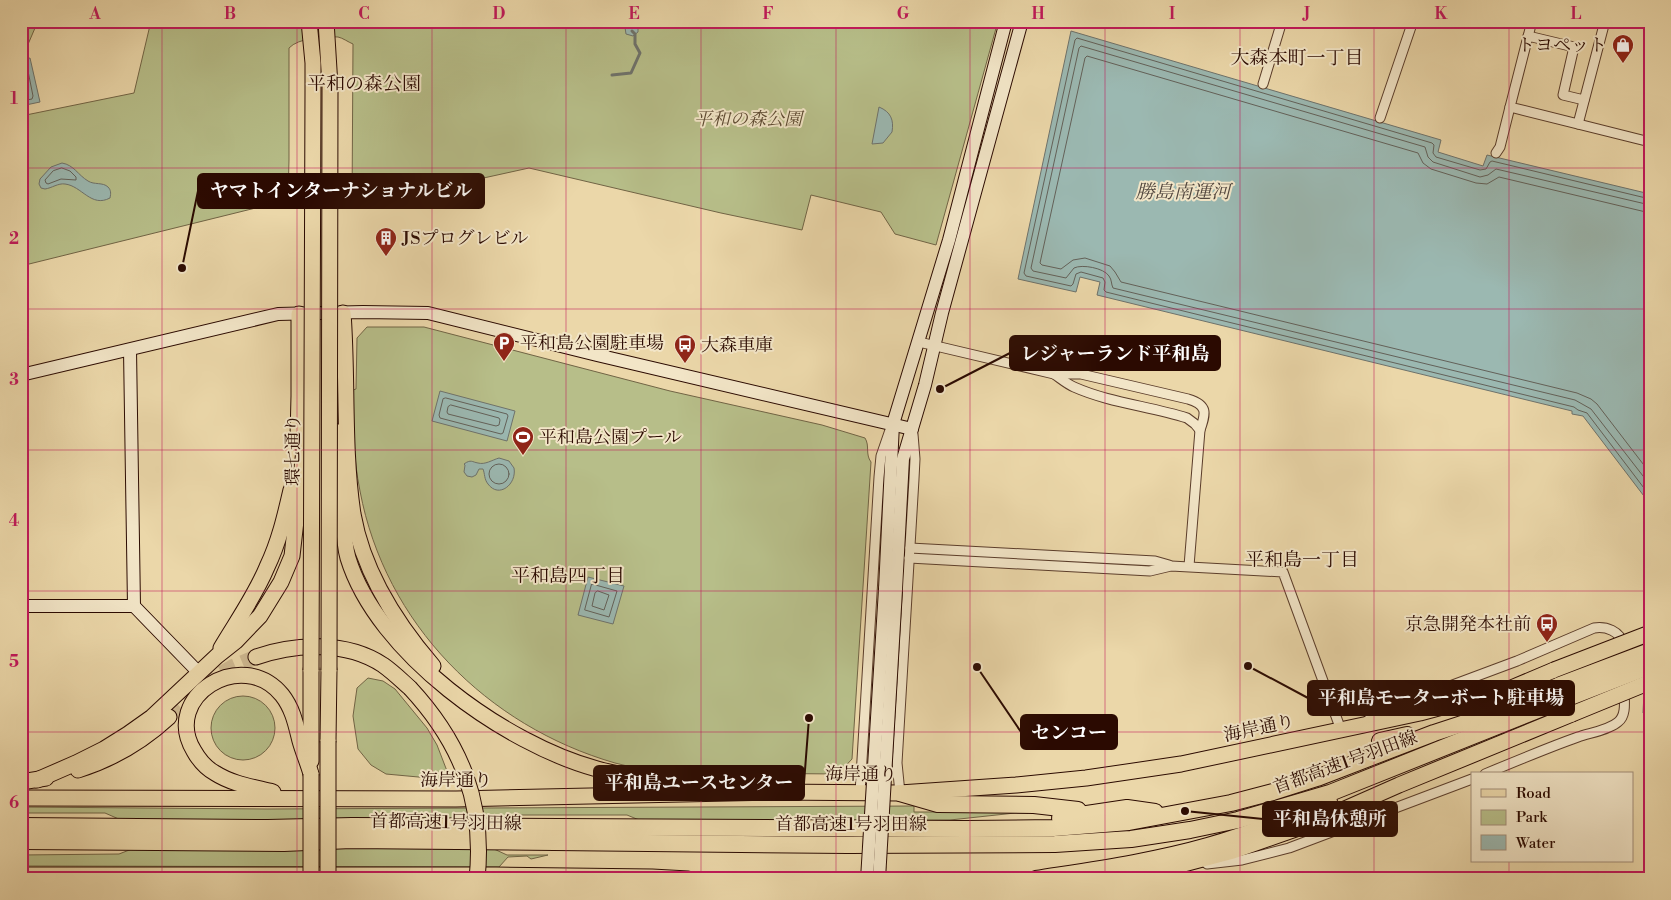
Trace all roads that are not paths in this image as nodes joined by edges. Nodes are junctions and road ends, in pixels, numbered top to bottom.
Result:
1 (309, 21) edge
2 (326, 21) edge
3 (1006, 21) edge
4 (1022, 21) edge
5 (1282, 21) edge
6 (1413, 21) edge
7 (1532, 21) edge
8 (1605, 21) edge
9 (1528, 36) junction
10 (1262, 84) dead end
11 (1584, 100) junction
12 (1510, 107) junction
13 (1380, 118) dead end
14 (1578, 124) junction
15 (1650, 142) edge
16 (1496, 153) dead end
17 (343, 313) junction
18 (299, 314) junction
19 (918, 342) junction
20 (935, 345) junction
21 (130, 350) junction
22 (1054, 374) junction
23 (21, 375) edge
24 (312, 383) junction
25 (329, 384) junction
26 (893, 424) junction
27 (912, 429) junction
28 (1200, 430) junction
29 (910, 548) junction
30 (909, 558) junction
31 (1170, 566) junction
32 (1189, 566) junction
33 (890, 590) junction
34 (21, 606) edge
35 (134, 606) junction
36 (1650, 633) edge
37 (1650, 651) edge
38 (217, 656) junction
39 (256, 657) tunnel mouth
40 (1650, 666) edge
41 (199, 673) junction
42 (1650, 682) edge
43 (1563, 692) junction
44 (462, 699) junction
45 (169, 718) tunnel mouth
46 (1347, 729) junction
47 (1434, 733) junction
48 (306, 741) junction
49 (1380, 741) dead end
50 (1385, 771) junction
51 (1490, 772) edge
52 (1471, 779) edge
53 (37, 780) junction
54 (21, 782) edge
55 (773, 792) junction
56 (860, 793) junction
57 (900, 793) junction
58 (296, 797) junction
59 (21, 798) edge
60 (1089, 813) junction
61 (1168, 815) junction
62 (21, 826) edge
63 (966, 829) junction
64 (21, 841) edge
65 (531, 843) junction
66 (639, 854) dead end
67 (1176, 867) junction
68 (21, 875) edge
69 (280, 877) edge
70 (335, 878) edge
71 (311, 879) edge
72 (360, 879) edge
73 (477, 879) edge
74 (688, 879) edge
75 (867, 879) edge
76 (878, 879) edge
77 (1036, 879) edge
78 (1116, 879) edge

1 - 24 main road, 環七通り, bridge
2 - 25 main road, 環七通り, bridge
3 - 19 street
4 - 20 street
5 - 10 street
6 - 13 street
7 - 9 street
8 - 11 street
9 - 11 street
9 - 12 street
11 - 14 street
12 - 14 street
12 - 16 street
14 - 15 street
17 - 18 street
17 - 26 street
17 - 44 main road
18 - 21 street
18 - 38 main road
19 - 20 street
19 - 26 street
20 - 22 street
20 - 27 street
21 - 23 street
21 - 35 street
22 - 28 street
22 - 28 street
24 - 38 main road, bridge
24 - 48 main road, 環七通り, bridge
25 - 44 main road, bridge
25 - 70 main road, 環七通り, bridge
26 - 27 street
26 - 33 street
26 - 56 street
27 - 29 street
27 - 33 street
28 - 32 street
29 - 30 street
29 - 31 street
30 - 31 street
30 - 57 street
31 - 32 street
32 - 46 street
33 - 75 street, bridge
33 - 76 street, bridge
34 - 35 street
35 - 41 street
36 - 43 main road, 海岸通り, bridge
37 - 43 highway, 首都高速1号羽田線, bridge
38 - 41 main road
39 - 73 main road, bridge
40 - 43 highway, 首都高速1号羽田線, bridge
41 - 53 main road
42 - 43 main road, 海岸通り, bridge
43 - 46 main road, 海岸通り
43 - 47 highway, 首都高速1号羽田線
43 - 50 highway, 首都高速1号羽田線
43 - 67 main road, 海岸通り
44 - 55 main road
45 - 53 main road
46 - 51 street
46 - 57 main road, 海岸通り
47 - 49 highway
47 - 61 highway, 首都高速1号羽田線
48 - 58 main road
48 - 71 main road, 環七通り, bridge
50 - 65 highway, 首都高速1号羽田線
50 - 77 highway
52 - 67 street
53 - 54 main road
55 - 56 main road, 海岸通り
55 - 58 main road, 海岸通り
56 - 57 main road, 海岸通り
57 - 60 highway
58 - 59 main road, 海岸通り
60 - 61 highway
60 - 63 highway
61 - 63 highway, 首都高速1号羽田線
62 - 63 highway, 首都高速1号羽田線
64 - 65 highway, 首都高速1号羽田線
65 - 66 highway
67 - 78 main road, 海岸通り
68 - 69 main road
69 - 70 main road
70 - 72 main road
70 - 74 main road

